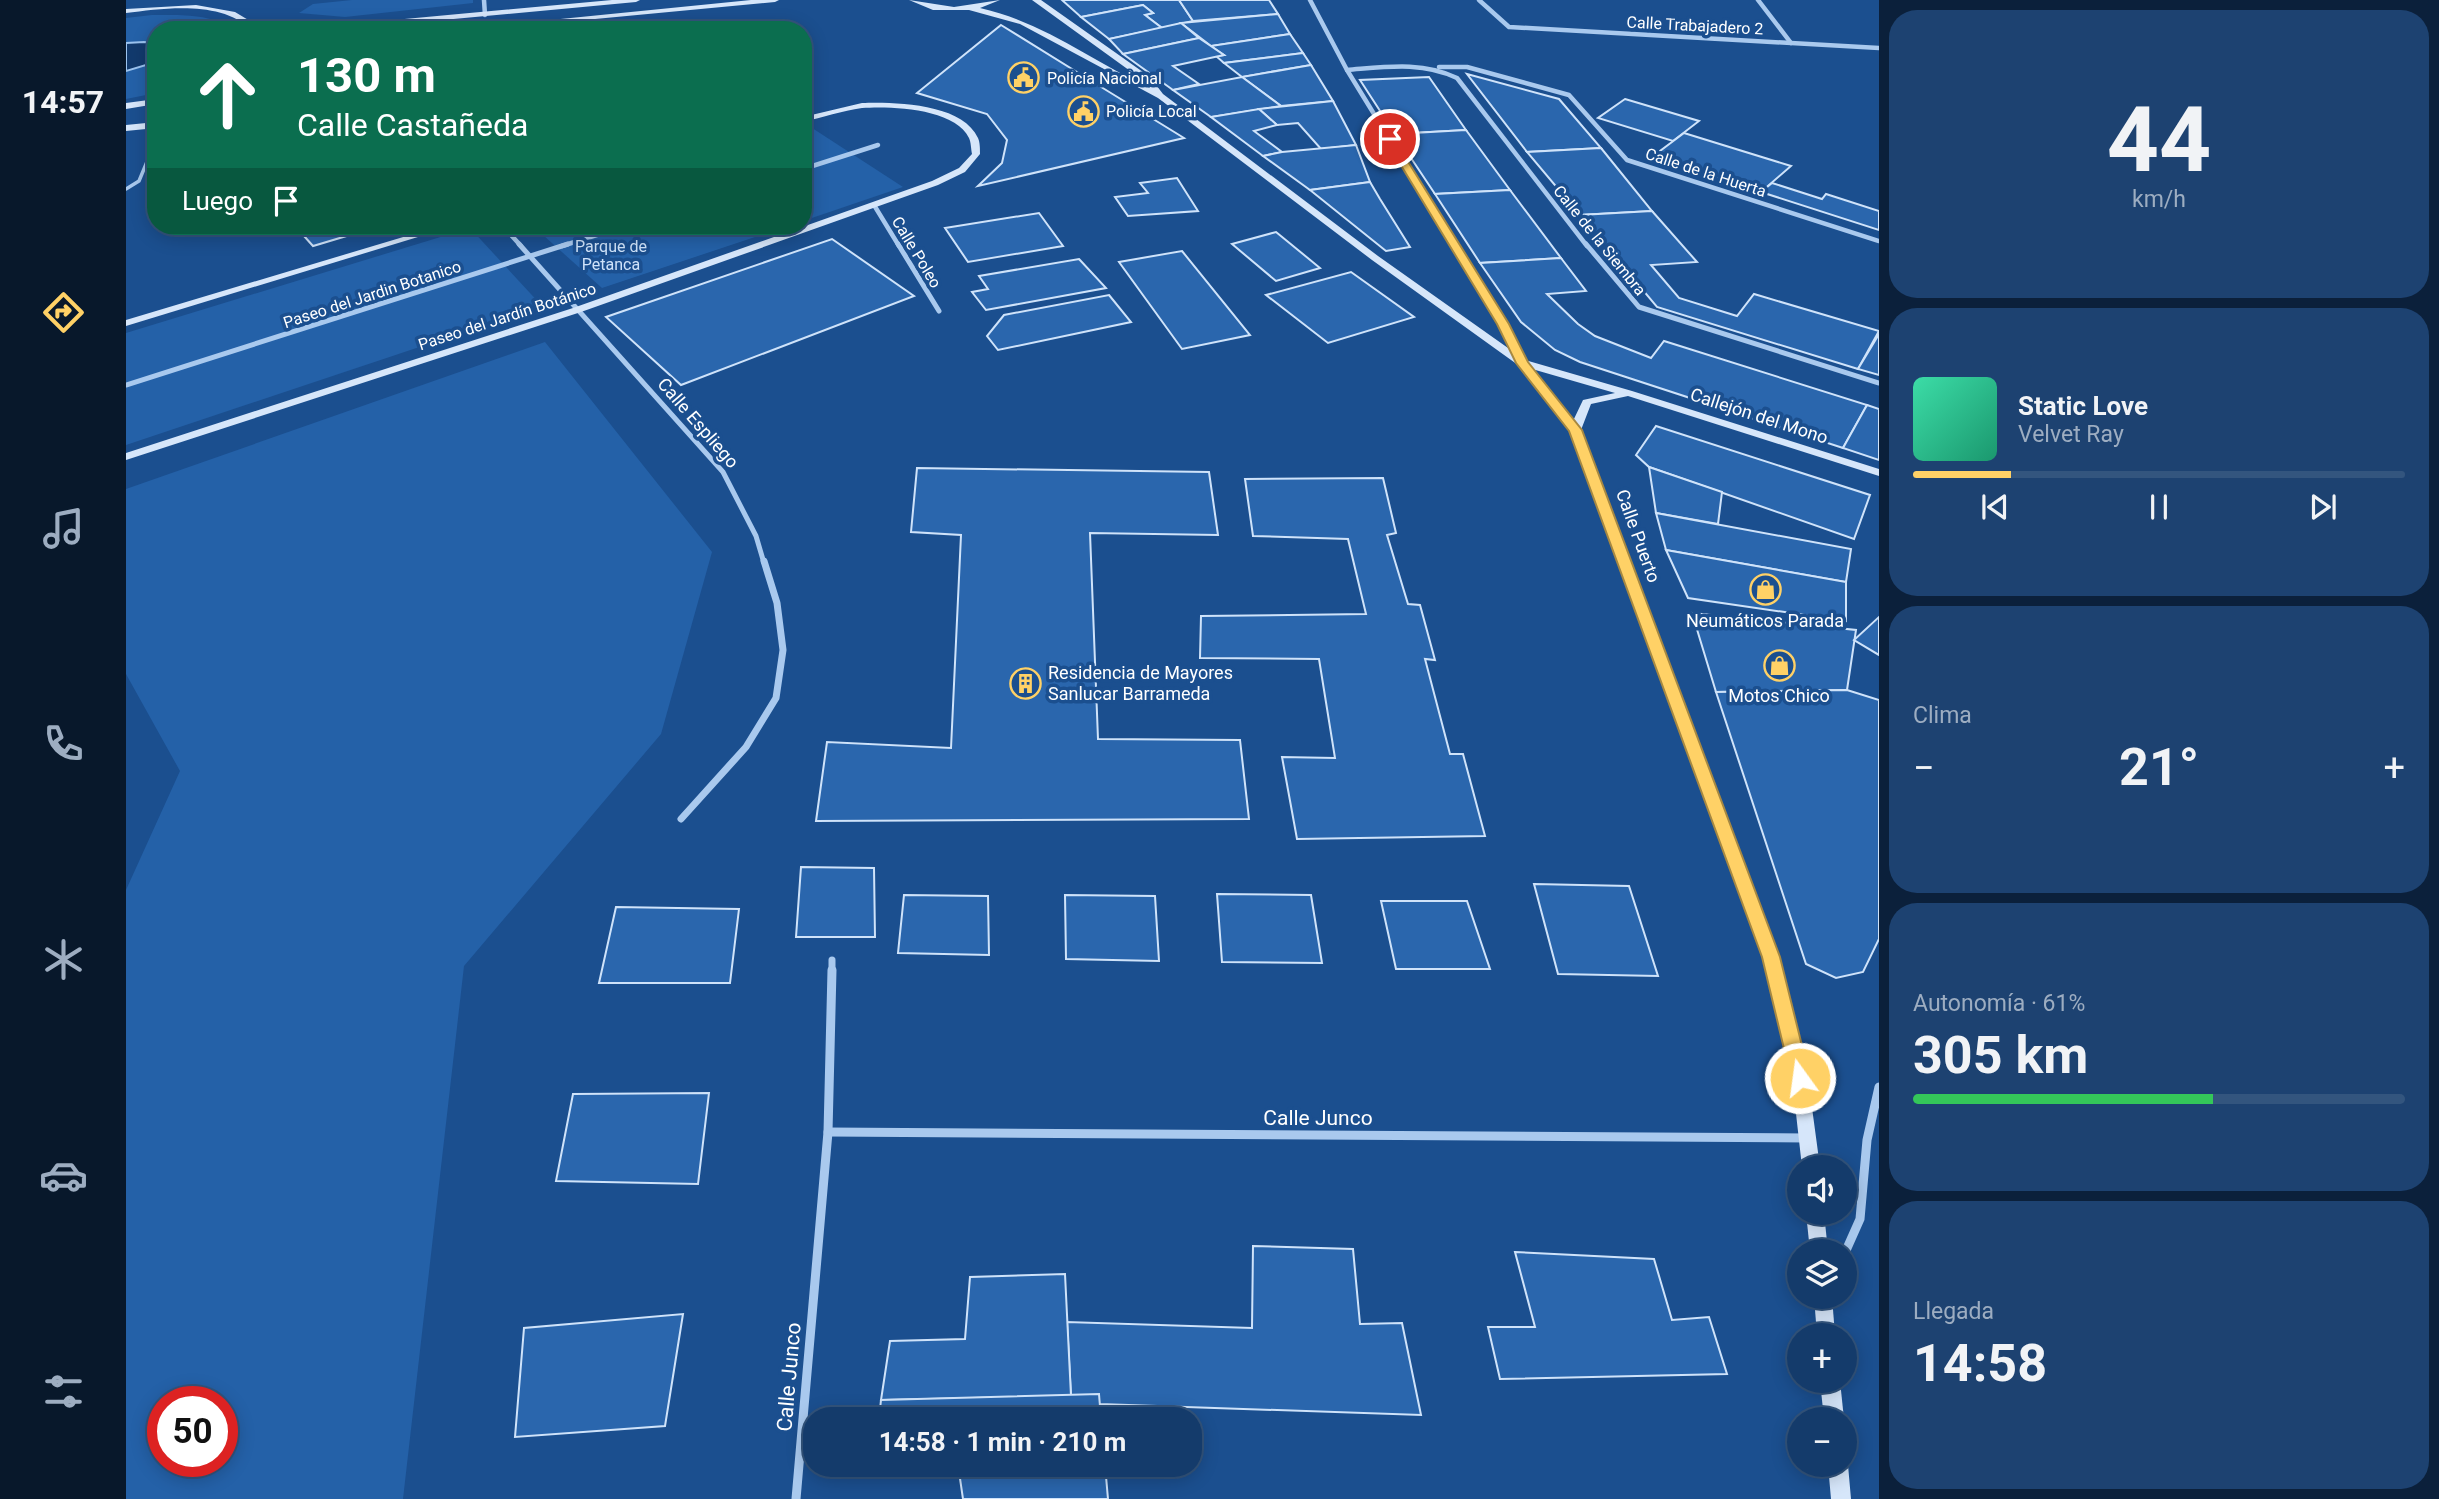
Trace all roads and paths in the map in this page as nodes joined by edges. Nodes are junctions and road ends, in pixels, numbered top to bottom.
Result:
1 (135, 0) edge
2 (210, 0) edge
3 (484, 0) edge
4 (636, 0) edge
5 (775, 0) edge
6 (913, 0) edge
7 (996, 0) edge
8 (1036, 0) edge
9 (1310, 0) edge
10 (1479, 0) edge
11 (1758, 0) edge
12 (126, 5) edge
13 (969, 8) junction
14 (126, 11) edge
15 (219, 11) junction
16 (485, 15) junction
17 (245, 21) edge
18 (418, 21) edge
19 (550, 21) edge
20 (1791, 43) junction
21 (1879, 48) edge
22 (1427, 67) junction
23 (1347, 70) junction
24 (1161, 96) junction
25 (147, 102) edge
26 (126, 106) edge
27 (812, 117) edge
28 (147, 126) edge
29 (126, 128) edge
30 (878, 145) dead end
31 (147, 162) edge
32 (812, 166) edge
33 (126, 189) edge
34 (874, 205) junction
35 (812, 227) edge
36 (419, 235) edge
37 (511, 235) edge
38 (596, 235) edge
39 (789, 235) edge
40 (1879, 241) edge
41 (530, 256) junction
42 (577, 310) junction
43 (939, 311) dead end
44 (126, 323) edge
45 (1522, 363) junction
46 (1879, 383) edge
47 (126, 385) edge
48 (1628, 393) junction
49 (1575, 430) junction
50 (126, 457) edge
51 (1879, 472) edge
52 (681, 819) dead end
53 (832, 960) dead end
54 (1879, 1087) edge
55 (828, 1132) junction
56 (1808, 1138) junction
57 (1810, 1155) edge
58 (1853, 1239) edge
59 (1839, 1477) edge
60 (796, 1499) edge
61 (1841, 1499) edge

1 - 12 main road
2 - 15 main road
3 - 16 street
4 - 16 main road
5 - 19 main road
6 - 13 main road
7 - 13 main road
8 - 24 main road, Calle Puerto
9 - 23 street
10 - 20 street, Calle Trabajadero 2
11 - 20 street
13 - 24 main road, Calle Puerto
14 - 15 main road
15 - 17 main road
16 - 18 main road
20 - 21 street, Calle Trabajadero 2
22 - 23 street, Calle de la Siembra
22 - 40 street, Calle de la Huerta
22 - 46 street, Calle de la Siembra
23 - 45 street
24 - 45 main road, Calle Puerto
25 - 26 main road
27 - 34 main road, Paseo del Jardín Botánico
28 - 29 main road
30 - 32 street
31 - 33 lane
34 - 35 main road, Paseo del Jardín Botánico
34 - 43 street, Calle Poleo
36 - 44 main road
37 - 41 street, Calle Espliego
38 - 41 street, Paseo del Jardin Botanico
39 - 42 main road, Paseo del Jardín Botánico
41 - 42 street, Calle Espliego
41 - 47 street, Paseo del Jardin Botanico
42 - 50 main road, Paseo del Jardín Botánico
42 - 52 street, Calle Espliego
45 - 48 main road, Callejón del Mono
45 - 49 main road, Calle Puerto
48 - 49 main road, Callejón del Mono
48 - 51 main road, Callejón del Mono
49 - 56 main road, Calle Puerto
53 - 55 street, Calle Junco
54 - 58 street
55 - 56 street, Calle Junco
55 - 60 street, Calle Junco
56 - 57 main road, Calle Puerto
59 - 61 main road

